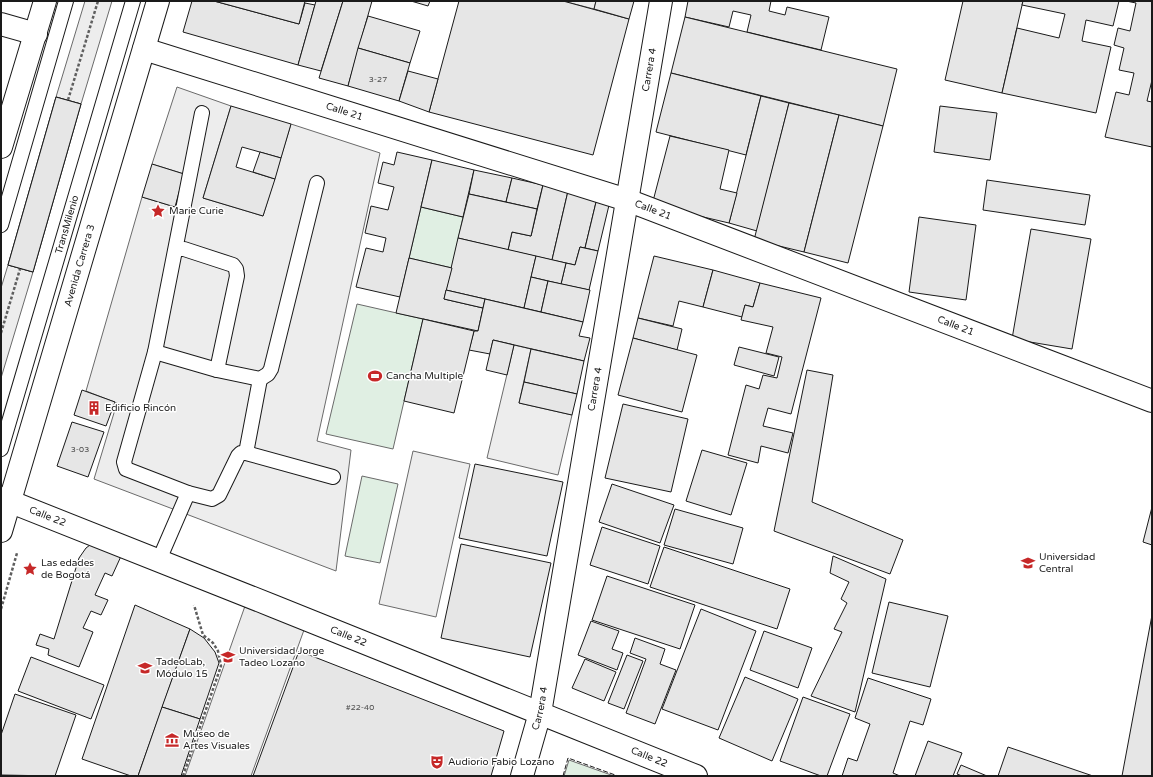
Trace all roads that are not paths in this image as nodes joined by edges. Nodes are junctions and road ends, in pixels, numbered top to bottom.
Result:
1 (45, 1) edge
2 (66, 1) edge
3 (132, 1) edge
4 (158, 1) edge
5 (661, 1) edge
6 (1, 24) edge
7 (36, 34) junction
8 (144, 49) junction
9 (202, 113) dead end
10 (1, 147) edge
11 (317, 183) dead end
12 (628, 200) junction
13 (1, 226) edge
14 (175, 252) junction
15 (155, 352) junction
16 (217, 370) junction
17 (260, 379) junction
18 (1152, 401) edge
19 (1, 448) edge
20 (246, 453) junction
21 (333, 477) dead end
22 (188, 493) junction
23 (5, 500) edge
24 (1, 531) edge
25 (159, 560) junction
26 (540, 713) junction
27 (522, 776) edge
28 (696, 776) edge

1 - 7 street
2 - 13 lane
3 - 19 lane, TransMilenio
4 - 8 street, Avenida Carrera 3
5 - 12 street, Carrera 4
6 - 7 street
7 - 10 street
8 - 12 street, Calle 21
8 - 23 street, Avenida Carrera 3
9 - 14 lane
11 - 17 lane
12 - 18 street, Calle 21
12 - 26 street, Carrera 4
14 - 15 lane
14 - 16 lane
15 - 16 lane
15 - 22 lane
16 - 17 lane
17 - 20 lane
20 - 21 lane
20 - 22 lane
22 - 25 lane
23 - 24 street, Avenida Carrera 3
23 - 25 street, Calle 22
25 - 26 street, Calle 22
26 - 27 street, Carrera 4
26 - 28 street, Calle 22

